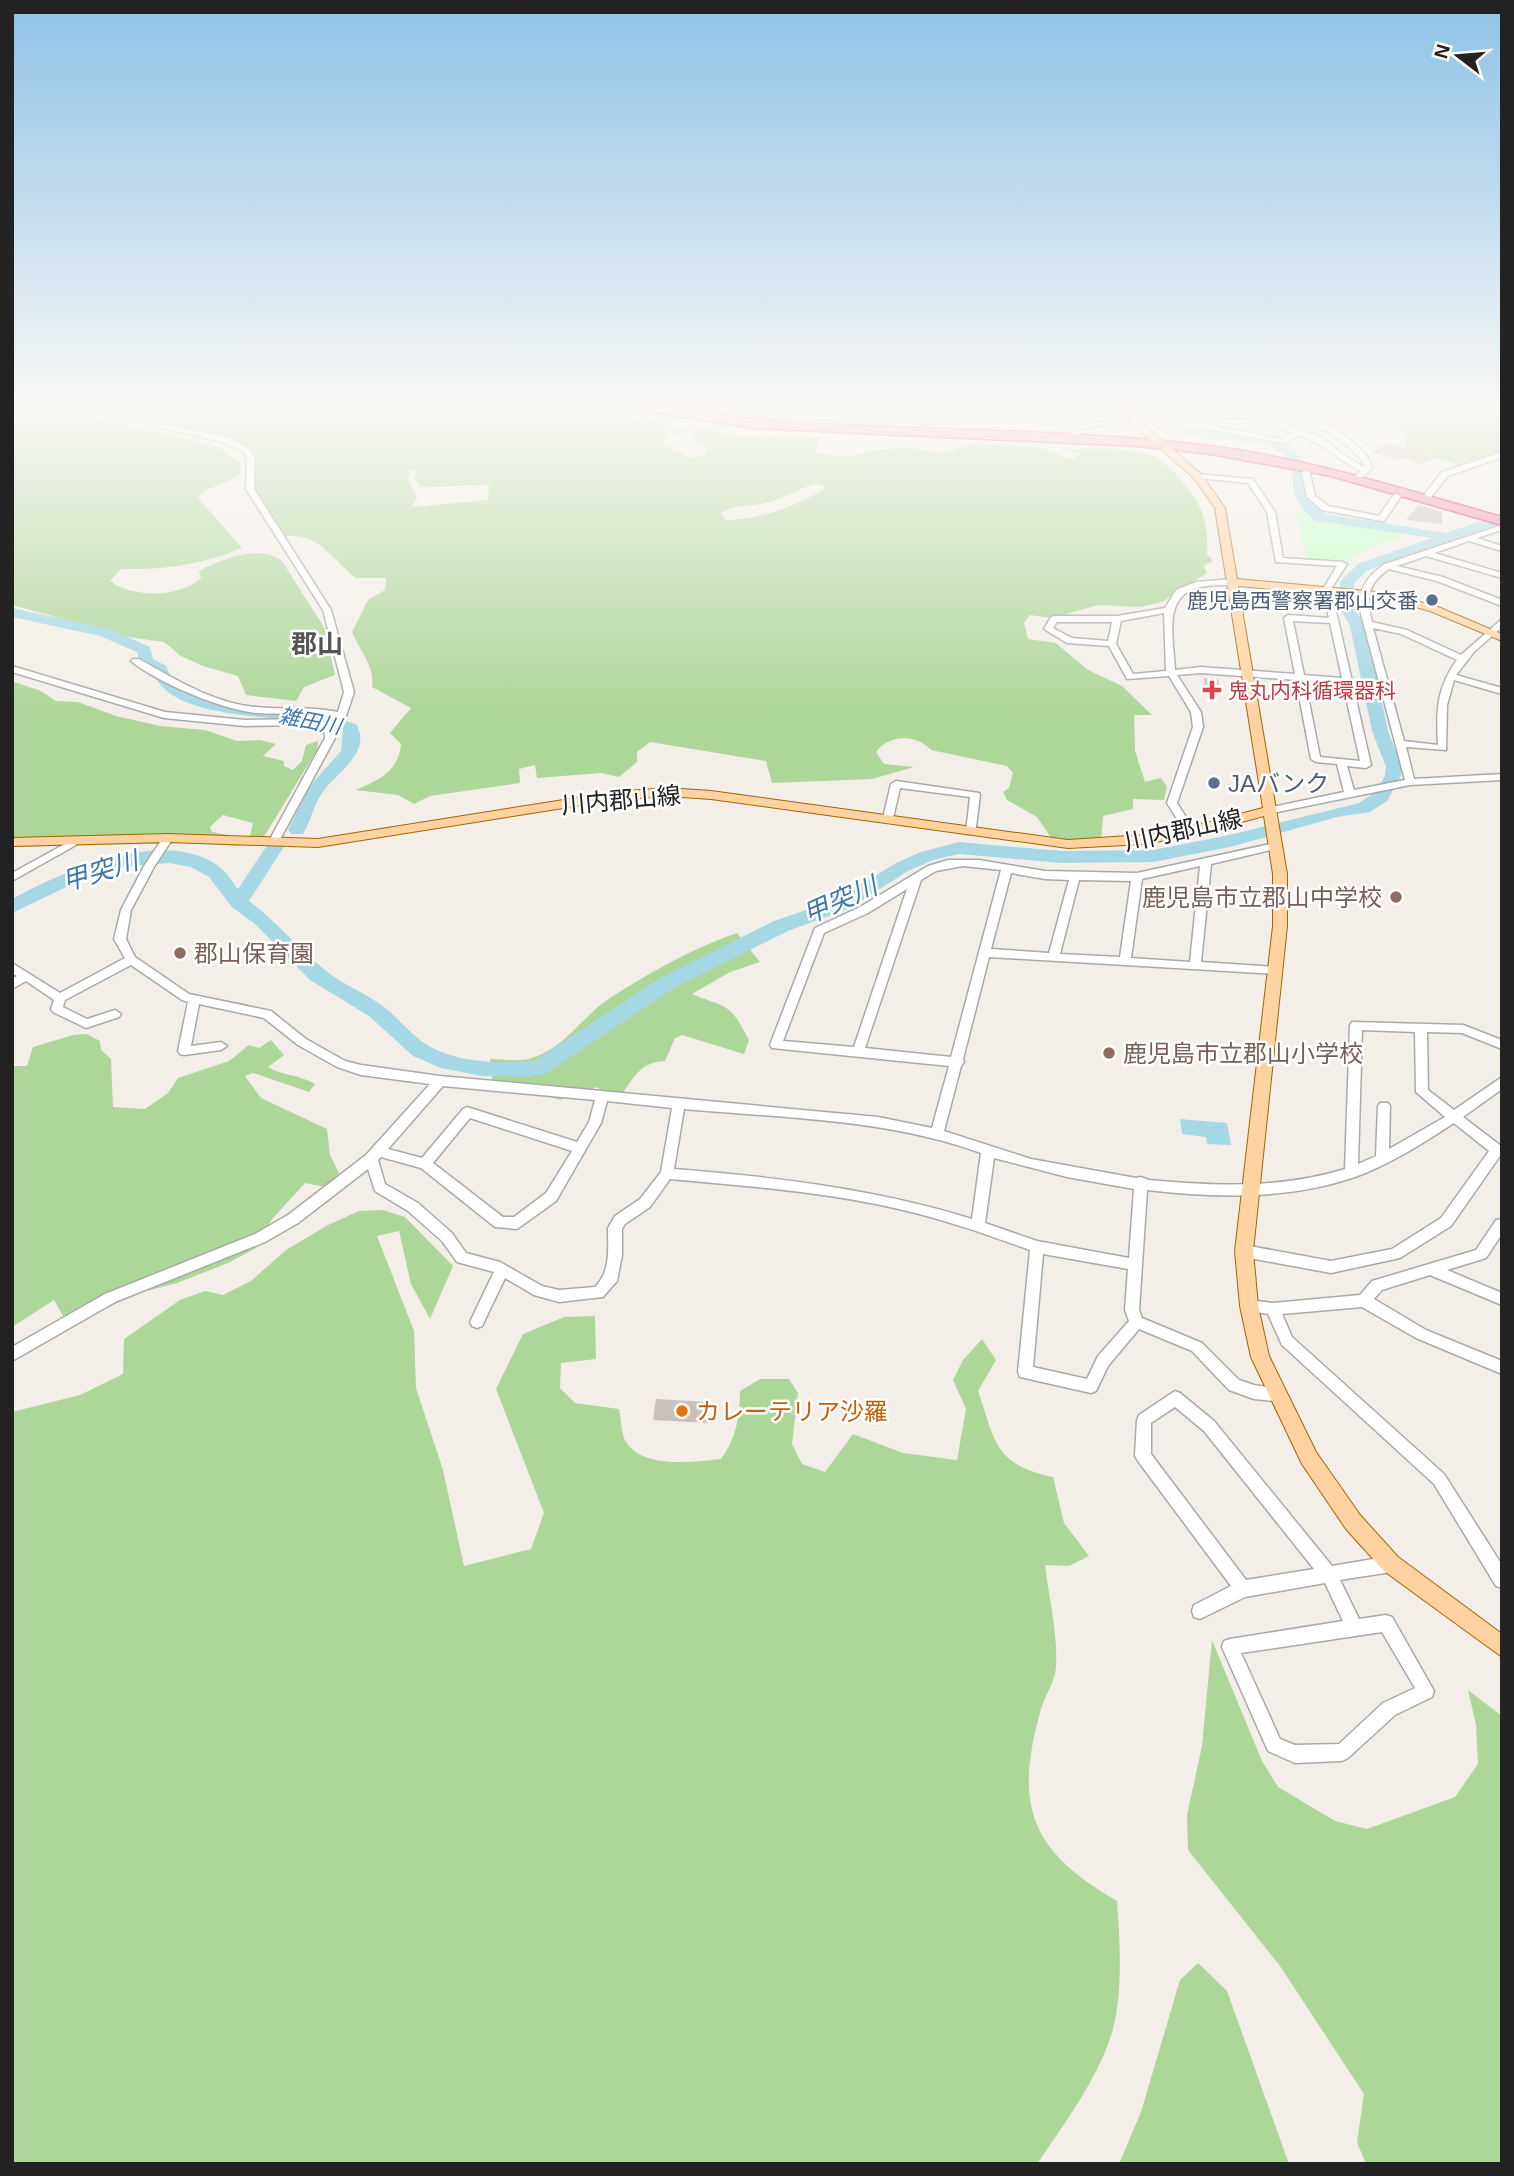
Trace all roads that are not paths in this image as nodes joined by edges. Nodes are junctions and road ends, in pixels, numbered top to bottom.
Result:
1 (264, 511) edge
2 (1220, 511) edge
3 (1270, 511) edge
4 (1338, 511) edge
5 (1387, 511) edge
6 (1464, 511) edge
7 (1502, 524) edge
8 (1468, 538) junction
9 (1502, 549) edge
10 (1425, 553) junction
11 (1388, 566) junction
12 (1502, 576) edge
13 (1233, 582) junction
14 (1329, 589) junction
15 (1361, 592) junction
16 (1502, 603) edge
17 (1168, 610) junction
18 (1117, 619) junction
19 (1333, 621) junction
20 (1502, 622) edge
21 (1368, 624) junction
22 (1490, 632) junction
23 (1502, 638) edge
24 (1112, 644) junction
25 (1461, 658) junction
26 (136, 661) dead end
27 (12, 669) edge
28 (1171, 672) junction
29 (1247, 673) junction
30 (1449, 676) junction
31 (1300, 677) junction
32 (1348, 681) junction
33 (1502, 691) edge
34 (341, 716) junction
35 (329, 726) junction
36 (1400, 744) junction
37 (1341, 762) junction
38 (1502, 777) edge
39 (1410, 782) junction
40 (1350, 795) junction
41 (1268, 811) junction
42 (888, 818) junction
43 (971, 832) junction
44 (1191, 833) junction
45 (274, 841) junction
46 (12, 842) edge
47 (167, 842) junction
48 (72, 843) junction
49 (1275, 844) junction
50 (1206, 862) junction
51 (12, 866) edge
52 (1007, 867) junction
53 (23, 872) junction
54 (1075, 877) junction
55 (1137, 877) junction
56 (12, 878) edge
57 (916, 878) junction
58 (986, 953) junction
59 (1054, 956) junction
60 (131, 960) junction
61 (1125, 961) junction
62 (1195, 966) junction
63 (12, 967) edge
64 (1274, 971) junction
65 (25, 976) junction
66 (12, 985) edge
67 (60, 998) junction
68 (194, 1000) junction
69 (116, 1014) dead end
70 (1421, 1028) junction
71 (1502, 1045) edge
72 (221, 1046) dead end
73 (858, 1052) junction
74 (958, 1062) junction
75 (440, 1081) junction
76 (1502, 1082) edge
77 (601, 1097) junction
78 (679, 1104) junction
79 (1384, 1106) dead end
80 (1454, 1115) junction
81 (937, 1134) junction
82 (579, 1148) junction
83 (988, 1151) junction
84 (375, 1155) junction
85 (1382, 1157) junction
86 (425, 1164) junction
87 (1351, 1173) junction
88 (667, 1174) junction
89 (1141, 1182) junction
90 (1251, 1191) junction
91 (1501, 1224) edge
92 (978, 1226) junction
93 (1037, 1247) junction
94 (1244, 1251) junction
95 (1136, 1265) junction
96 (502, 1270) junction
97 (1432, 1270) junction
98 (1502, 1299) edge
99 (1364, 1301) junction
100 (1249, 1306) junction
101 (1273, 1309) junction
102 (477, 1322) dead end
103 (1137, 1322) junction
104 (12, 1355) edge
105 (1502, 1368) edge
106 (1276, 1394) junction
107 (1391, 1564) junction
108 (1330, 1576) junction
109 (1502, 1580) edge
110 (1243, 1590) junction
111 (1199, 1611) dead end
112 (1354, 1626) junction
113 (1502, 1647) edge

1 - 34 street
2 - 13 main road
3 - 14 street
4 - 5 street
6 - 7 highway
7 - 8 street
8 - 9 street
8 - 10 street
10 - 11 street
10 - 12 street
11 - 15 street
11 - 16 street
13 - 14 main road
13 - 17 street
13 - 29 main road
14 - 15 main road
14 - 19 street
15 - 21 street
15 - 22 main road
17 - 18 street
17 - 28 street
18 - 24 street
18 - 24 street
19 - 31 street
19 - 32 street
20 - 22 street
21 - 25 street
21 - 36 street
22 - 23 main road
22 - 25 street
24 - 28 street
25 - 30 street
26 - 34 street
27 - 35 street
28 - 29 street
28 - 44 street
29 - 31 street
29 - 41 main road
30 - 33 street
30 - 36 street
31 - 32 street
31 - 37 street
32 - 37 street
34 - 35 street
35 - 45 street
36 - 39 street
37 - 40 street
38 - 39 street
39 - 40 street
40 - 41 street
41 - 44 main road, 川内郡山線
41 - 49 main road
42 - 43 main road, 川内郡山線
42 - 43 street
42 - 45 main road, 川内郡山線
43 - 44 main road, 川内郡山線
45 - 47 main road, 川内郡山線
46 - 48 main road, 川内郡山線
47 - 48 main road, 川内郡山線
47 - 60 street
48 - 53 street
49 - 50 street
49 - 64 main road
50 - 55 street
50 - 62 street
51 - 53 street
52 - 54 street
52 - 57 street
52 - 58 street
53 - 56 street
54 - 55 street
54 - 59 street
55 - 61 street
57 - 73 street
57 - 73 street
58 - 59 street
58 - 74 street
59 - 61 street
60 - 67 street
60 - 68 street
61 - 62 street
62 - 64 street
63 - 65 street
64 - 90 main road
65 - 66 street
65 - 67 street
67 - 69 street
68 - 72 street
68 - 75 street
70 - 71 street
70 - 80 street
70 - 87 street
73 - 74 street
74 - 81 street
75 - 77 street
75 - 84 street
76 - 80 street
77 - 78 street
77 - 82 street
78 - 81 street
78 - 88 street
79 - 85 street
80 - 85 street
80 - 94 street
81 - 83 street
82 - 86 street
82 - 86 street
83 - 89 street
83 - 92 street
84 - 86 street
84 - 96 street
84 - 104 street
85 - 87 street
87 - 90 street
88 - 92 street
88 - 96 street
89 - 90 street
89 - 95 street
90 - 94 main road
91 - 97 street
92 - 93 street
93 - 95 street
93 - 103 street
94 - 100 main road
95 - 103 street
96 - 102 street
97 - 98 street
97 - 99 street
99 - 101 street
99 - 105 street
100 - 101 street
100 - 106 main road
101 - 109 street
103 - 106 street
106 - 107 main road
107 - 108 street
107 - 113 main road
108 - 110 street
108 - 110 street
108 - 112 street
110 - 111 street
112 - 112 street

